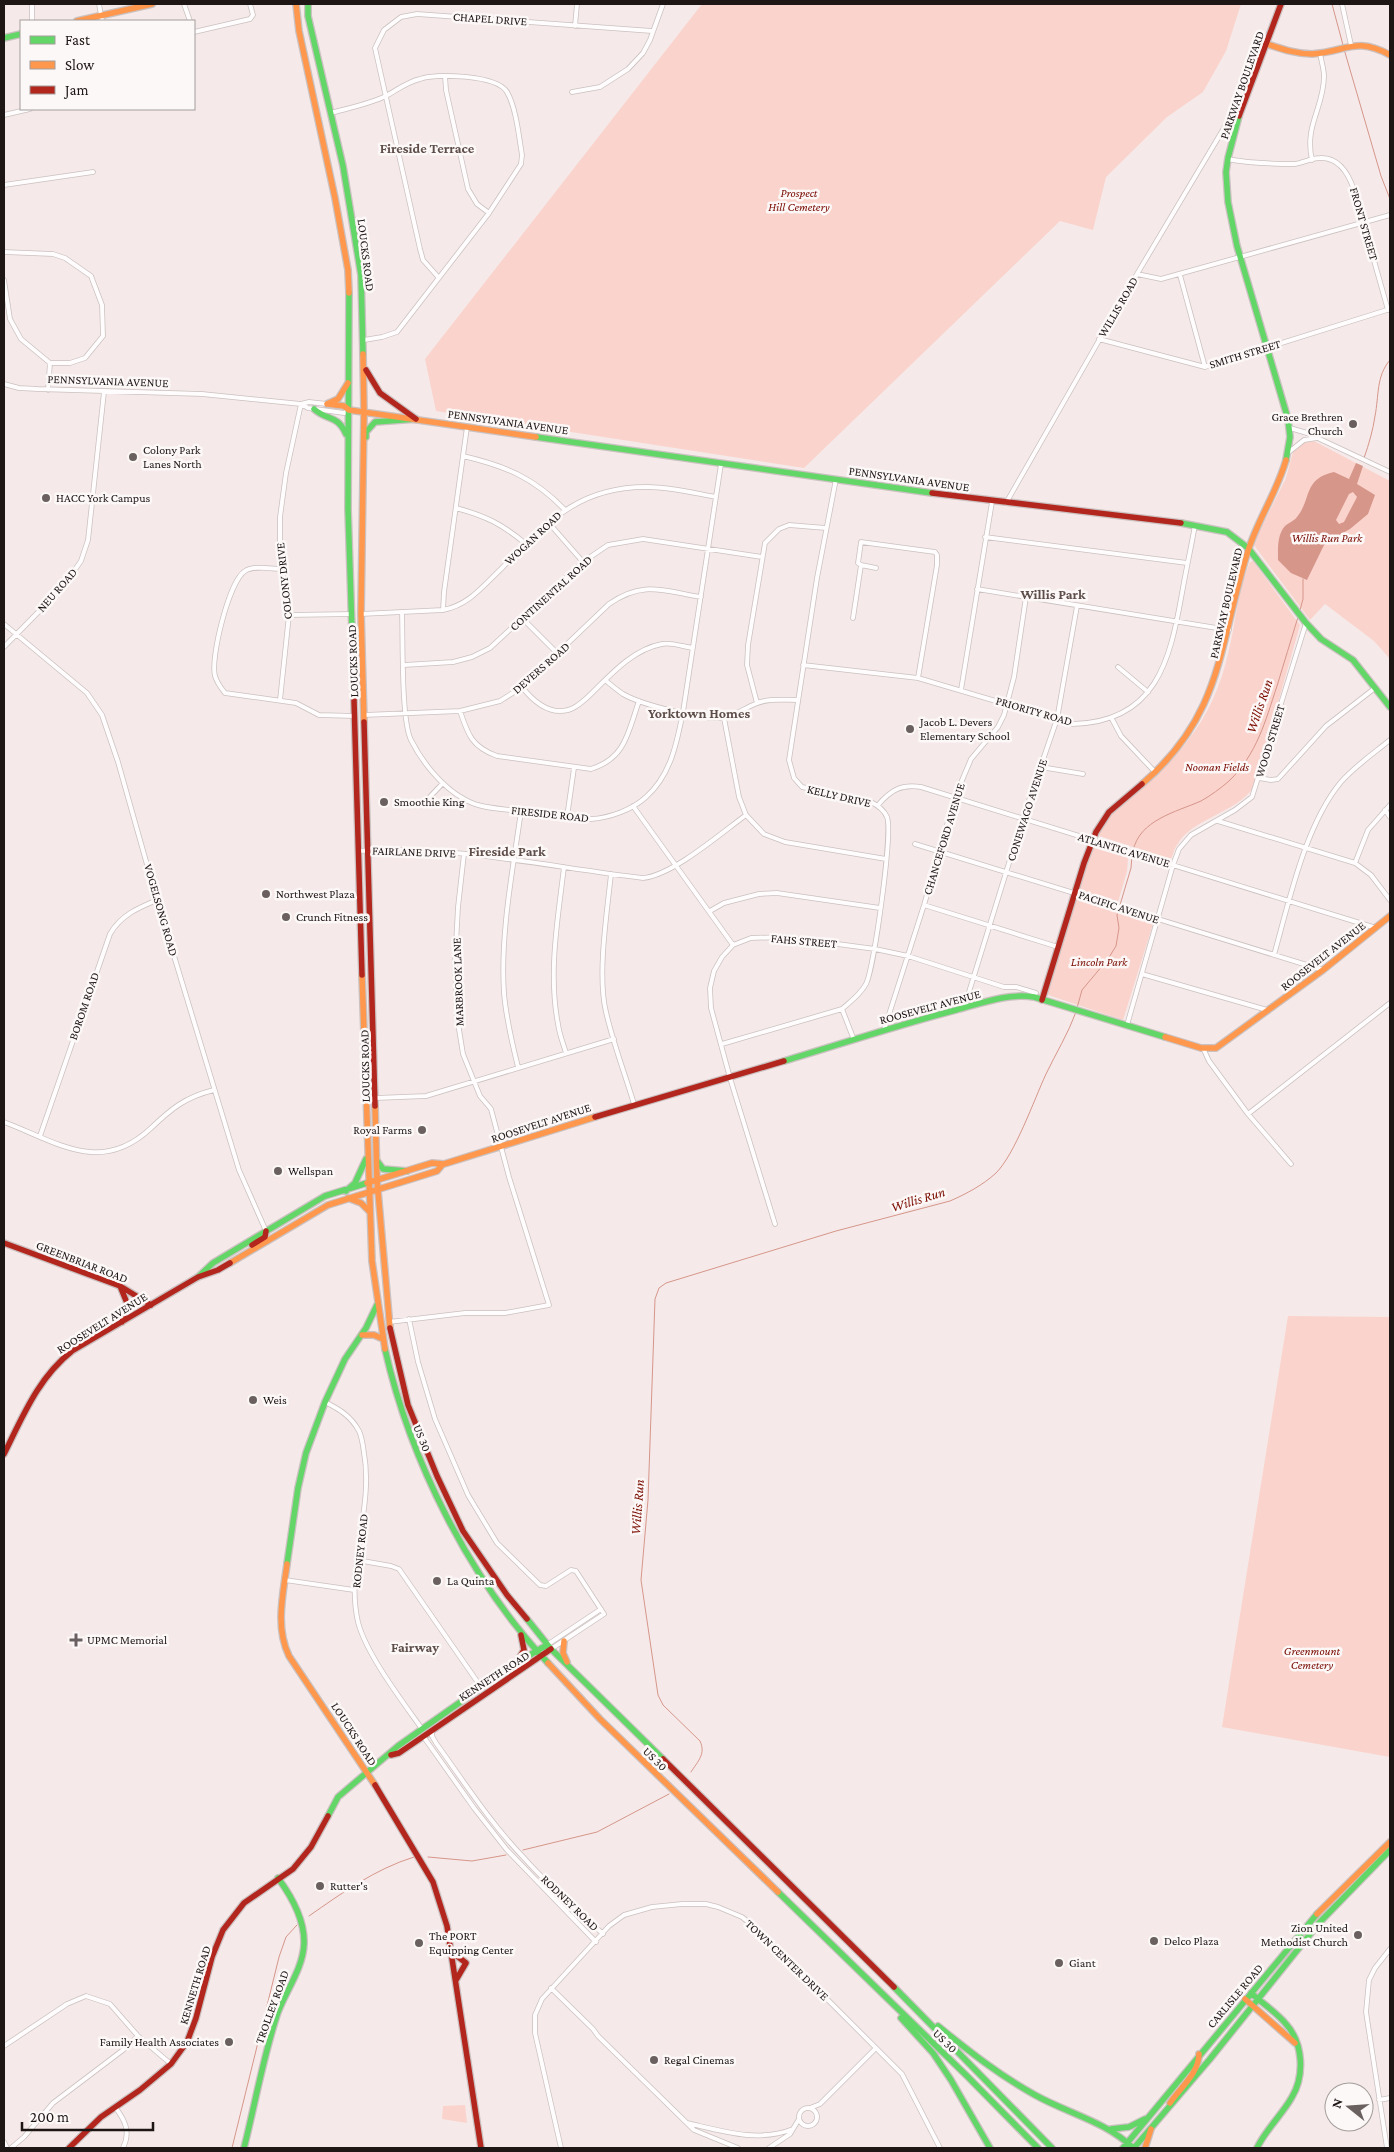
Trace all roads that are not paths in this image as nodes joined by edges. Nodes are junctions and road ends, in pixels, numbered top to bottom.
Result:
1 (32, 4) edge
2 (98, 4) edge
3 (152, 4) edge
4 (184, 4) edge
5 (250, 4) edge
6 (296, 4) edge
7 (308, 4) edge
8 (577, 4) edge
9 (663, 4) edge
10 (1281, 4) edge
11 (1342, 4) edge
12 (141, 5) edge
13 (102, 18) edge
14 (32, 20) edge
15 (85, 20) edge
16 (190, 20) edge
17 (575, 26) junction
18 (652, 31) junction
19 (195, 32) edge
20 (20, 34) edge
21 (4, 38) edge
22 (1267, 44) junction
23 (1351, 45) junction
24 (1320, 53) junction
25 (1390, 55) edge
26 (445, 76) junction
27 (572, 92) dead end
28 (385, 96) junction
29 (26, 110) edge
30 (331, 113) junction
31 (4, 115) edge
32 (1238, 118) junction
33 (1227, 159) junction
34 (1312, 160) junction
35 (93, 172) dead end
36 (4, 185) edge
37 (489, 213) junction
38 (1390, 215) edge
39 (1363, 222) junction
40 (4, 252) edge
41 (1241, 259) junction
42 (1137, 274) junction
43 (1180, 275) junction
44 (439, 278) junction
45 (4, 280) edge
46 (1389, 310) edge
47 (1099, 339) junction
48 (364, 340) junction
49 (1267, 348) junction
50 (50, 363) junction
51 (363, 365) junction
52 (1205, 367) junction
53 (350, 380) junction
54 (4, 384) edge
55 (48, 390) junction
56 (104, 392) junction
57 (301, 404) junction
58 (327, 404) junction
59 (314, 409) junction
60 (349, 410) junction
61 (364, 412) junction
62 (416, 419) junction
63 (467, 427) junction
64 (1290, 428) junction
65 (1317, 438) junction
66 (348, 439) junction
67 (1289, 452) junction
68 (463, 456) junction
69 (362, 459) junction
70 (722, 464) junction
71 (1390, 472) edge
72 (836, 479) junction
73 (716, 497) junction
74 (992, 502) junction
75 (1006, 503) junction
76 (456, 508) junction
77 (564, 509) junction
78 (548, 522) junction
79 (1195, 525) junction
80 (826, 528) junction
81 (985, 537) junction
82 (526, 544) junction
83 (708, 548) junction
84 (1248, 548) junction
85 (762, 557) junction
86 (582, 562) junction
87 (1187, 563) junction
88 (861, 565) junction
89 (876, 568) dead end
90 (283, 569) junction
91 (977, 590) junction
92 (701, 597) junction
93 (1026, 597) junction
94 (1078, 606) junction
95 (444, 610) junction
96 (402, 612) junction
97 (352, 614) junction
98 (361, 614) junction
99 (289, 615) junction
100 (853, 618) dead end
101 (523, 619) junction
102 (1177, 621) junction
103 (1305, 621) junction
104 (4, 624) edge
105 (1229, 630) junction
106 (16, 634) junction
107 (4, 647) edge
108 (693, 648) junction
109 (558, 654) junction
110 (803, 664) junction
111 (404, 665) junction
112 (1118, 667) dead end
113 (918, 678) junction
114 (605, 680) junction
115 (522, 688) junction
116 (1375, 688) junction
117 (961, 690) junction
118 (1148, 692) junction
119 (280, 700) junction
120 (797, 700) junction
121 (640, 701) junction
122 (757, 703) junction
123 (1008, 704) junction
124 (1390, 706) edge
125 (460, 711) junction
126 (684, 712) junction
127 (406, 714) junction
128 (364, 715) junction
129 (355, 716) junction
130 (724, 718) junction
131 (1057, 719) junction
132 (1112, 719) junction
133 (1390, 740) edge
134 (1040, 767) junction
135 (574, 768) junction
136 (1156, 772) junction
137 (1083, 774) dead end
138 (1259, 778) junction
139 (443, 783) junction
140 (955, 796) junction
141 (426, 801) dead end
142 (878, 805) junction
143 (1390, 805) edge
144 (633, 806) junction
145 (1385, 810) junction
146 (521, 811) junction
147 (746, 815) junction
148 (1390, 817) edge
149 (567, 818) junction
150 (1023, 818) junction
151 (1218, 820) junction
152 (1092, 841) junction
153 (915, 844) dead end
154 (1306, 848) junction
155 (369, 850) junction
156 (358, 851) junction
157 (939, 851) junction
158 (464, 854) junction
159 (886, 859) junction
160 (514, 861) junction
161 (1355, 863) junction
162 (1173, 865) junction
163 (675, 866) junction
164 (564, 867) junction
165 (1007, 872) junction
166 (611, 874) junction
167 (1075, 893) junction
168 (157, 900) junction
169 (1390, 900) edge
170 (1288, 901) junction
171 (924, 905) junction
172 (880, 908) junction
173 (710, 911) junction
174 (1390, 916) edge
175 (1158, 920) junction
176 (991, 926) junction
177 (1376, 928) junction
178 (733, 945) junction
179 (1058, 947) junction
180 (875, 949) junction
181 (1274, 955) junction
182 (908, 956) junction
183 (1323, 970) junction
184 (1142, 974) junction
185 (974, 978) junction
186 (1036, 993) dead end
187 (1042, 1000) junction
188 (1390, 1003) edge
189 (842, 1009) junction
190 (964, 1009) junction
191 (1269, 1011) junction
192 (1127, 1025) junction
193 (884, 1030) junction
194 (614, 1039) junction
195 (854, 1040) junction
196 (722, 1044) junction
197 (1203, 1048) junction
198 (566, 1053) junction
199 (518, 1067) junction
200 (730, 1078) junction
201 (473, 1081) junction
202 (214, 1090) junction
203 (376, 1098) junction
204 (634, 1104) junction
205 (1248, 1114) junction
206 (4, 1122) edge
207 (40, 1136) junction
208 (501, 1146) junction
209 (367, 1157) junction
210 (377, 1161) junction
211 (1291, 1164) dead end
212 (442, 1165) junction
213 (407, 1170) junction
214 (377, 1180) junction
215 (368, 1182) junction
216 (378, 1188) junction
217 (346, 1190) junction
218 (369, 1191) junction
219 (348, 1198) junction
220 (370, 1212) junction
221 (775, 1224) dead end
222 (266, 1231) junction
223 (4, 1243) edge
224 (225, 1266) junction
225 (198, 1277) junction
226 (120, 1286) junction
227 (151, 1305) junction
228 (377, 1305) junction
229 (409, 1319) junction
230 (122, 1322) junction
231 (389, 1322) junction
232 (362, 1335) junction
233 (383, 1339) junction
234 (325, 1402) junction
235 (4, 1454) edge
236 (358, 1560) junction
237 (286, 1580) junction
238 (354, 1590) junction
239 (601, 1609) junction
240 (521, 1633) junction
241 (564, 1641) junction
242 (549, 1647) junction
243 (539, 1654) junction
244 (516, 1663) junction
245 (568, 1665) junction
246 (481, 1687) junction
247 (432, 1726) junction
248 (422, 1729) junction
249 (423, 1736) junction
250 (390, 1755) junction
251 (367, 1771) junction
252 (1390, 1842) edge
253 (1390, 1850) edge
254 (278, 1878) junction
255 (603, 1934) junction
256 (596, 1942) junction
257 (1390, 1950) edge
258 (451, 1951) junction
259 (854, 1966) junction
260 (456, 1980) junction
261 (552, 1988) junction
262 (1251, 1993) junction
263 (1245, 1999) junction
264 (1258, 1999) junction
265 (1253, 2005) junction
266 (914, 2007) junction
267 (138, 2036) junction
268 (1296, 2044) junction
269 (4, 2046) edge
270 (876, 2048) junction
271 (1199, 2054) junction
272 (171, 2064) junction
273 (1390, 2098) edge
274 (1379, 2100) junction
275 (820, 2104) junction
276 (114, 2107) junction
277 (810, 2108) junction
278 (1163, 2116) junction
279 (816, 2117) junction
280 (799, 2119) junction
281 (1146, 2119) junction
282 (687, 2122) junction
283 (804, 2125) junction
284 (794, 2128) junction
285 (1106, 2129) junction
286 (1151, 2129) junction
287 (4, 2142) edge
288 (1128, 2142) junction
289 (9, 2148) edge
290 (69, 2148) edge
291 (123, 2148) edge
292 (244, 2148) edge
293 (481, 2148) edge
294 (561, 2148) edge
295 (738, 2148) edge
296 (769, 2148) edge
297 (940, 2148) edge
298 (990, 2148) edge
299 (1038, 2148) edge
300 (1052, 2148) edge
301 (1122, 2148) edge
302 (1134, 2148) edge
303 (1145, 2148) edge
304 (1257, 2148) edge
305 (1387, 2148) edge

1 - 14 street
2 - 13 street
3 - 12 main road
4 - 16 street
5 - 19 street
6 - 53 main road, LOUCKS ROAD / US 30
7 - 30 main road, LOUCKS ROAD / US 30
8 - 17 street
9 - 18 street
10 - 22 main road, PARKWAY BOULEVARD
11 - 23 street
12 - 13 main road
13 - 15 main road
17 - 18 street, CHAPEL DRIVE
17 - 28 street, CHAPEL DRIVE
18 - 27 street
20 - 21 main road
22 - 24 main road
22 - 32 main road, PARKWAY BOULEVARD
23 - 24 main road
23 - 25 main road
24 - 34 street
26 - 28 street
26 - 37 street
26 - 37 street
28 - 30 street
28 - 44 street, CHAPEL DRIVE
29 - 31 street
30 - 48 main road, LOUCKS ROAD / US 30
32 - 33 main road, PARKWAY BOULEVARD
32 - 42 street, WILLIS ROAD
33 - 34 street, FRONT STREET
33 - 41 main road, PARKWAY BOULEVARD
34 - 39 street, FRONT STREET
35 - 36 street
37 - 44 street
38 - 39 street
39 - 41 street
39 - 46 street, FRONT STREET
40 - 50 street
41 - 43 street
41 - 49 main road, PARKWAY BOULEVARD
42 - 43 street
42 - 47 street, WILLIS ROAD
43 - 52 street
44 - 48 street
45 - 50 street
46 - 49 street, SMITH STREET
47 - 52 street, SMITH STREET
47 - 75 street, WILLIS ROAD
48 - 51 main road, LOUCKS ROAD / US 30
49 - 52 street, SMITH STREET
49 - 64 main road, PARKWAY BOULEVARD
50 - 55 street
51 - 61 main road, LOUCKS ROAD / US 30
51 - 62 main road
53 - 58 main road
53 - 60 main road, LOUCKS ROAD / US 30
54 - 55 street, PENNSYLVANIA AVENUE
55 - 56 street, PENNSYLVANIA AVENUE
56 - 57 street, PENNSYLVANIA AVENUE
56 - 106 street, NEU ROAD
57 - 58 street, PENNSYLVANIA AVENUE
57 - 59 street, PENNSYLVANIA AVENUE
57 - 90 street, COLONY DRIVE
58 - 60 main road, PENNSYLVANIA AVENUE
59 - 60 street, PENNSYLVANIA AVENUE
59 - 66 main road
60 - 61 main road, PENNSYLVANIA AVENUE
60 - 66 main road, LOUCKS ROAD / US 30
61 - 62 main road, PENNSYLVANIA AVENUE
61 - 69 main road, LOUCKS ROAD / US 30
62 - 63 main road, PENNSYLVANIA AVENUE
62 - 69 main road
63 - 68 street
63 - 70 main road, PENNSYLVANIA AVENUE
64 - 65 street
64 - 67 main road, PARKWAY BOULEVARD
65 - 67 street
65 - 71 street
66 - 97 main road, LOUCKS ROAD / US 30
67 - 84 main road, PARKWAY BOULEVARD
68 - 76 street
68 - 77 street
69 - 98 main road, LOUCKS ROAD / US 30
70 - 72 main road, PENNSYLVANIA AVENUE
70 - 73 street, FIRESIDE ROAD
72 - 74 main road, PENNSYLVANIA AVENUE
72 - 80 street, KELLY DRIVE
73 - 77 street, WOGAN ROAD
73 - 83 street, FIRESIDE ROAD
74 - 75 main road, PENNSYLVANIA AVENUE
74 - 81 street
75 - 79 main road, PENNSYLVANIA AVENUE
76 - 82 street
76 - 95 street
77 - 78 street, WOGAN ROAD
78 - 82 street, WOGAN ROAD
78 - 86 street
79 - 84 main road, PENNSYLVANIA AVENUE
79 - 87 street, PRIORITY ROAD
80 - 85 street
80 - 110 street, KELLY DRIVE
81 - 87 street
81 - 91 street
82 - 95 street, WOGAN ROAD
83 - 85 street, CONTINENTAL ROAD
83 - 86 street, CONTINENTAL ROAD
83 - 92 street, FIRESIDE ROAD
84 - 103 main road, PENNSYLVANIA AVENUE
84 - 105 main road, PARKWAY BOULEVARD
85 - 122 street
86 - 101 street, CONTINENTAL ROAD
87 - 102 street, PRIORITY ROAD
88 - 89 street
88 - 100 street
88 - 113 street
90 - 99 street, COLONY DRIVE
90 - 119 street
91 - 93 street
91 - 117 street
92 - 108 street, FIRESIDE ROAD
92 - 109 street, DEVERS ROAD
93 - 94 street
93 - 123 street, CHANCEFORD AVENUE
94 - 102 street
94 - 131 street, CONEWAGO AVENUE
95 - 96 street, WOGAN ROAD
96 - 98 street, WOGAN ROAD
96 - 111 street, FIRESIDE ROAD
97 - 99 street
97 - 129 main road, LOUCKS ROAD / US 30
98 - 128 main road, LOUCKS ROAD / US 30
99 - 119 street, COLONY DRIVE
101 - 109 street
101 - 111 street, CONTINENTAL ROAD
102 - 105 street
102 - 118 street, PRIORITY ROAD
103 - 116 main road, PENNSYLVANIA AVENUE
103 - 138 street, WOOD STREET
104 - 106 street, VOGELSONG ROAD
105 - 136 main road, PARKWAY BOULEVARD
106 - 107 street, NEU ROAD
106 - 168 street, VOGELSONG ROAD
108 - 114 street
108 - 126 street, FIRESIDE ROAD
109 - 115 street, DEVERS ROAD
110 - 113 street, PRIORITY ROAD
110 - 120 street, KELLY DRIVE
111 - 127 street, FIRESIDE ROAD
112 - 118 street
113 - 117 street, PRIORITY ROAD
114 - 115 street
114 - 121 street
115 - 125 street, DEVERS ROAD
116 - 124 main road, PENNSYLVANIA AVENUE
116 - 138 street
117 - 123 street, PRIORITY ROAD
118 - 132 street, PRIORITY ROAD
119 - 129 street
120 - 122 street
120 - 142 street, KELLY DRIVE
121 - 126 street
121 - 135 street
122 - 130 street
123 - 131 street, PRIORITY ROAD
123 - 140 street, CHANCEFORD AVENUE
125 - 127 street, DEVERS ROAD
125 - 135 street
126 - 130 street
126 - 144 street, FIRESIDE ROAD
127 - 128 street, DEVERS ROAD
127 - 139 street, FIRESIDE ROAD
128 - 155 main road, LOUCKS ROAD / US 30
129 - 156 main road, LOUCKS ROAD / US 30
130 - 147 street
131 - 132 street, PRIORITY ROAD
131 - 134 street, CONEWAGO AVENUE
132 - 136 street
133 - 154 street
134 - 137 street
134 - 150 street, CONEWAGO AVENUE
135 - 149 street
136 - 152 main road, PARKWAY BOULEVARD
138 - 151 street, WOOD STREET
139 - 141 street
139 - 146 street, FIRESIDE ROAD
140 - 142 street, ATLANTIC AVENUE
140 - 150 street, ATLANTIC AVENUE
140 - 157 street, CHANCEFORD AVENUE
142 - 159 street, KELLY DRIVE
143 - 145 street
144 - 149 street, FIRESIDE ROAD
144 - 163 street
145 - 148 street
145 - 161 street
146 - 149 street, FIRESIDE ROAD
146 - 160 street
147 - 159 street
147 - 163 street, FAIRLANE DRIVE
150 - 152 street, ATLANTIC AVENUE
150 - 165 street, CONEWAGO AVENUE
151 - 154 street
151 - 162 street, WOOD STREET
152 - 162 street, ATLANTIC AVENUE
152 - 167 main road, PARKWAY BOULEVARD
153 - 157 street, PACIFIC AVENUE
154 - 161 street
154 - 170 street
155 - 156 street, FAIRLANE DRIVE
155 - 158 street, FAIRLANE DRIVE
155 - 203 main road, LOUCKS ROAD / US 30
156 - 209 main road, LOUCKS ROAD / US 30
157 - 165 street, PACIFIC AVENUE
157 - 171 street, CHANCEFORD AVENUE
158 - 160 street, FAIRLANE DRIVE
158 - 201 street, MARBROOK LANE
159 - 172 street, KELLY DRIVE
160 - 164 street, FAIRLANE DRIVE
160 - 199 street
161 - 169 street
162 - 170 street, ATLANTIC AVENUE
162 - 175 street, WOOD STREET
163 - 166 street, FAIRLANE DRIVE
163 - 173 street
164 - 166 street, FAIRLANE DRIVE
164 - 198 street
165 - 167 street, PACIFIC AVENUE
165 - 176 street, CONEWAGO AVENUE
166 - 194 street
167 - 175 street, PACIFIC AVENUE
167 - 179 main road, PARKWAY BOULEVARD
168 - 202 street, VOGELSONG ROAD
168 - 207 street, BOROM ROAD
170 - 177 street, ATLANTIC AVENUE
170 - 181 street
171 - 176 street
171 - 182 street, CHANCEFORD AVENUE
172 - 173 street
172 - 180 street, KELLY DRIVE
173 - 178 street
174 - 177 main road, ROOSEVELT AVENUE
175 - 181 street, PACIFIC AVENUE
175 - 184 street, WOOD STREET
176 - 179 street
176 - 185 street, CONEWAGO AVENUE
177 - 183 main road, ROOSEVELT AVENUE
178 - 180 street, FAHS STREET
178 - 196 street
179 - 187 main road, PARKWAY BOULEVARD
180 - 182 street, FAHS STREET
180 - 189 street, KELLY DRIVE
181 - 183 street, PACIFIC AVENUE
182 - 185 street, FAHS STREET
182 - 193 street, CHANCEFORD AVENUE
183 - 191 main road, ROOSEVELT AVENUE
184 - 191 street
184 - 192 street, WOOD STREET
185 - 186 street, FAHS STREET
185 - 190 street, CONEWAGO AVENUE
187 - 190 main road, ROOSEVELT AVENUE
187 - 192 main road, ROOSEVELT AVENUE
188 - 205 street
189 - 195 street
189 - 196 street, KELLY DRIVE
190 - 193 main road, ROOSEVELT AVENUE
191 - 197 main road, ROOSEVELT AVENUE
192 - 197 main road, ROOSEVELT AVENUE
193 - 195 main road, ROOSEVELT AVENUE
194 - 198 street
194 - 204 street
195 - 200 main road, ROOSEVELT AVENUE
196 - 200 street
197 - 205 street
198 - 199 street
199 - 201 street
200 - 204 main road, ROOSEVELT AVENUE
200 - 221 street
201 - 203 street
201 - 208 street, MARBROOK LANE
202 - 207 street
202 - 222 street, VOGELSONG ROAD
203 - 210 main road, LOUCKS ROAD / US 30
204 - 208 main road, ROOSEVELT AVENUE
205 - 211 street
206 - 207 street
208 - 212 main road, ROOSEVELT AVENUE
208 - 229 street, MARBROOK LANE
209 - 215 main road, LOUCKS ROAD / US 30
209 - 217 main road
210 - 213 main road
210 - 214 main road, LOUCKS ROAD / US 30
212 - 213 main road, ROOSEVELT AVENUE
212 - 216 main road, ROOSEVELT AVENUE
213 - 214 main road, ROOSEVELT AVENUE
214 - 215 main road, ROOSEVELT AVENUE
214 - 216 main road, LOUCKS ROAD / US 30
215 - 217 main road, ROOSEVELT AVENUE
215 - 218 main road, LOUCKS ROAD / US 30
216 - 218 main road, ROOSEVELT AVENUE
216 - 231 main road, LOUCKS ROAD / US 30
217 - 222 main road, ROOSEVELT AVENUE
218 - 219 main road, ROOSEVELT AVENUE
218 - 220 main road, LOUCKS ROAD / US 30
219 - 220 main road
219 - 224 main road, ROOSEVELT AVENUE
220 - 228 main road, LOUCKS ROAD / US 30
222 - 224 main road
222 - 225 main road, ROOSEVELT AVENUE
223 - 226 main road, GREENBRIAR ROAD
224 - 225 main road, ROOSEVELT AVENUE
225 - 227 main road, ROOSEVELT AVENUE
226 - 227 main road, GREENBRIAR ROAD
226 - 230 main road
227 - 230 main road, ROOSEVELT AVENUE
228 - 232 main road, LOUCKS ROAD
228 - 233 main road, US 30 / US 30
229 - 231 street
229 - 239 street
230 - 235 main road, ROOSEVELT AVENUE
231 - 242 main road, US 30 / US 30
232 - 233 main road
232 - 234 main road, LOUCKS ROAD
233 - 240 main road, US 30 / US 30
234 - 236 street, RODNEY ROAD
234 - 237 main road, LOUCKS ROAD
236 - 238 street, RODNEY ROAD
236 - 246 street
237 - 238 street
237 - 251 main road, LOUCKS ROAD
238 - 248 street, RODNEY ROAD
239 - 241 street, KENNETH ROAD
239 - 242 street, KENNETH ROAD
240 - 243 main road, US 30 / US 30
240 - 244 main road
241 - 242 street, KENNETH ROAD
241 - 245 main road
242 - 243 main road, KENNETH ROAD
242 - 245 main road, US 30 / US 30
243 - 244 main road, KENNETH ROAD
243 - 247 main road, KENNETH ROAD
243 - 259 main road, US 30 / US 30
244 - 246 main road, KENNETH ROAD
245 - 266 main road, US 30 / US 30
246 - 247 main road, KENNETH ROAD
247 - 248 main road, KENNETH ROAD
247 - 249 main road
247 - 255 street, RODNEY ROAD
248 - 250 main road, KENNETH ROAD
249 - 250 main road, KENNETH ROAD
249 - 256 street, RODNEY ROAD
250 - 251 main road, KENNETH ROAD
251 - 254 main road, KENNETH ROAD
251 - 258 main road, LOUCKS ROAD
252 - 262 main road, CARLISLE ROAD
253 - 264 main road, CARLISLE ROAD
254 - 272 main road, KENNETH ROAD
254 - 292 main road, TROLLEY ROAD
255 - 256 street, TOWN CENTER DRIVE
255 - 270 street, TOWN CENTER DRIVE
256 - 261 street, TOWN CENTER DRIVE
257 - 274 street
258 - 260 main road, LOUCKS ROAD
258 - 260 main road
259 - 298 main road
259 - 299 main road, US 30 / US 30
260 - 293 main road, LOUCKS ROAD
261 - 282 street
261 - 294 street, TOWN CENTER DRIVE
262 - 263 main road, CARLISLE ROAD
262 - 264 main road
263 - 265 main road
263 - 271 main road, CARLISLE ROAD
264 - 265 main road, CARLISLE ROAD
264 - 268 main road
265 - 268 main road
265 - 278 main road, CARLISLE ROAD
266 - 285 main road
266 - 300 main road, US 30 / US 30
267 - 269 street
267 - 272 street
267 - 289 street
268 - 304 main road
270 - 275 street
270 - 297 street, TOWN CENTER DRIVE
271 - 278 main road
271 - 281 main road, CARLISLE ROAD
272 - 276 main road, KENNETH ROAD
273 - 274 street
274 - 305 street
275 - 277 street
275 - 279 street
276 - 290 main road, KENNETH ROAD
276 - 291 street
277 - 279 street
277 - 280 street
278 - 286 main road, CARLISLE ROAD
279 - 283 street
280 - 283 street
280 - 284 street
281 - 285 main road
281 - 288 main road, CARLISLE ROAD
282 - 284 street
282 - 295 street
283 - 284 street
284 - 296 street
285 - 288 main road
286 - 302 main road, CARLISLE ROAD
286 - 303 main road
287 - 289 street
288 - 301 main road, CARLISLE ROAD
288 - 302 main road

